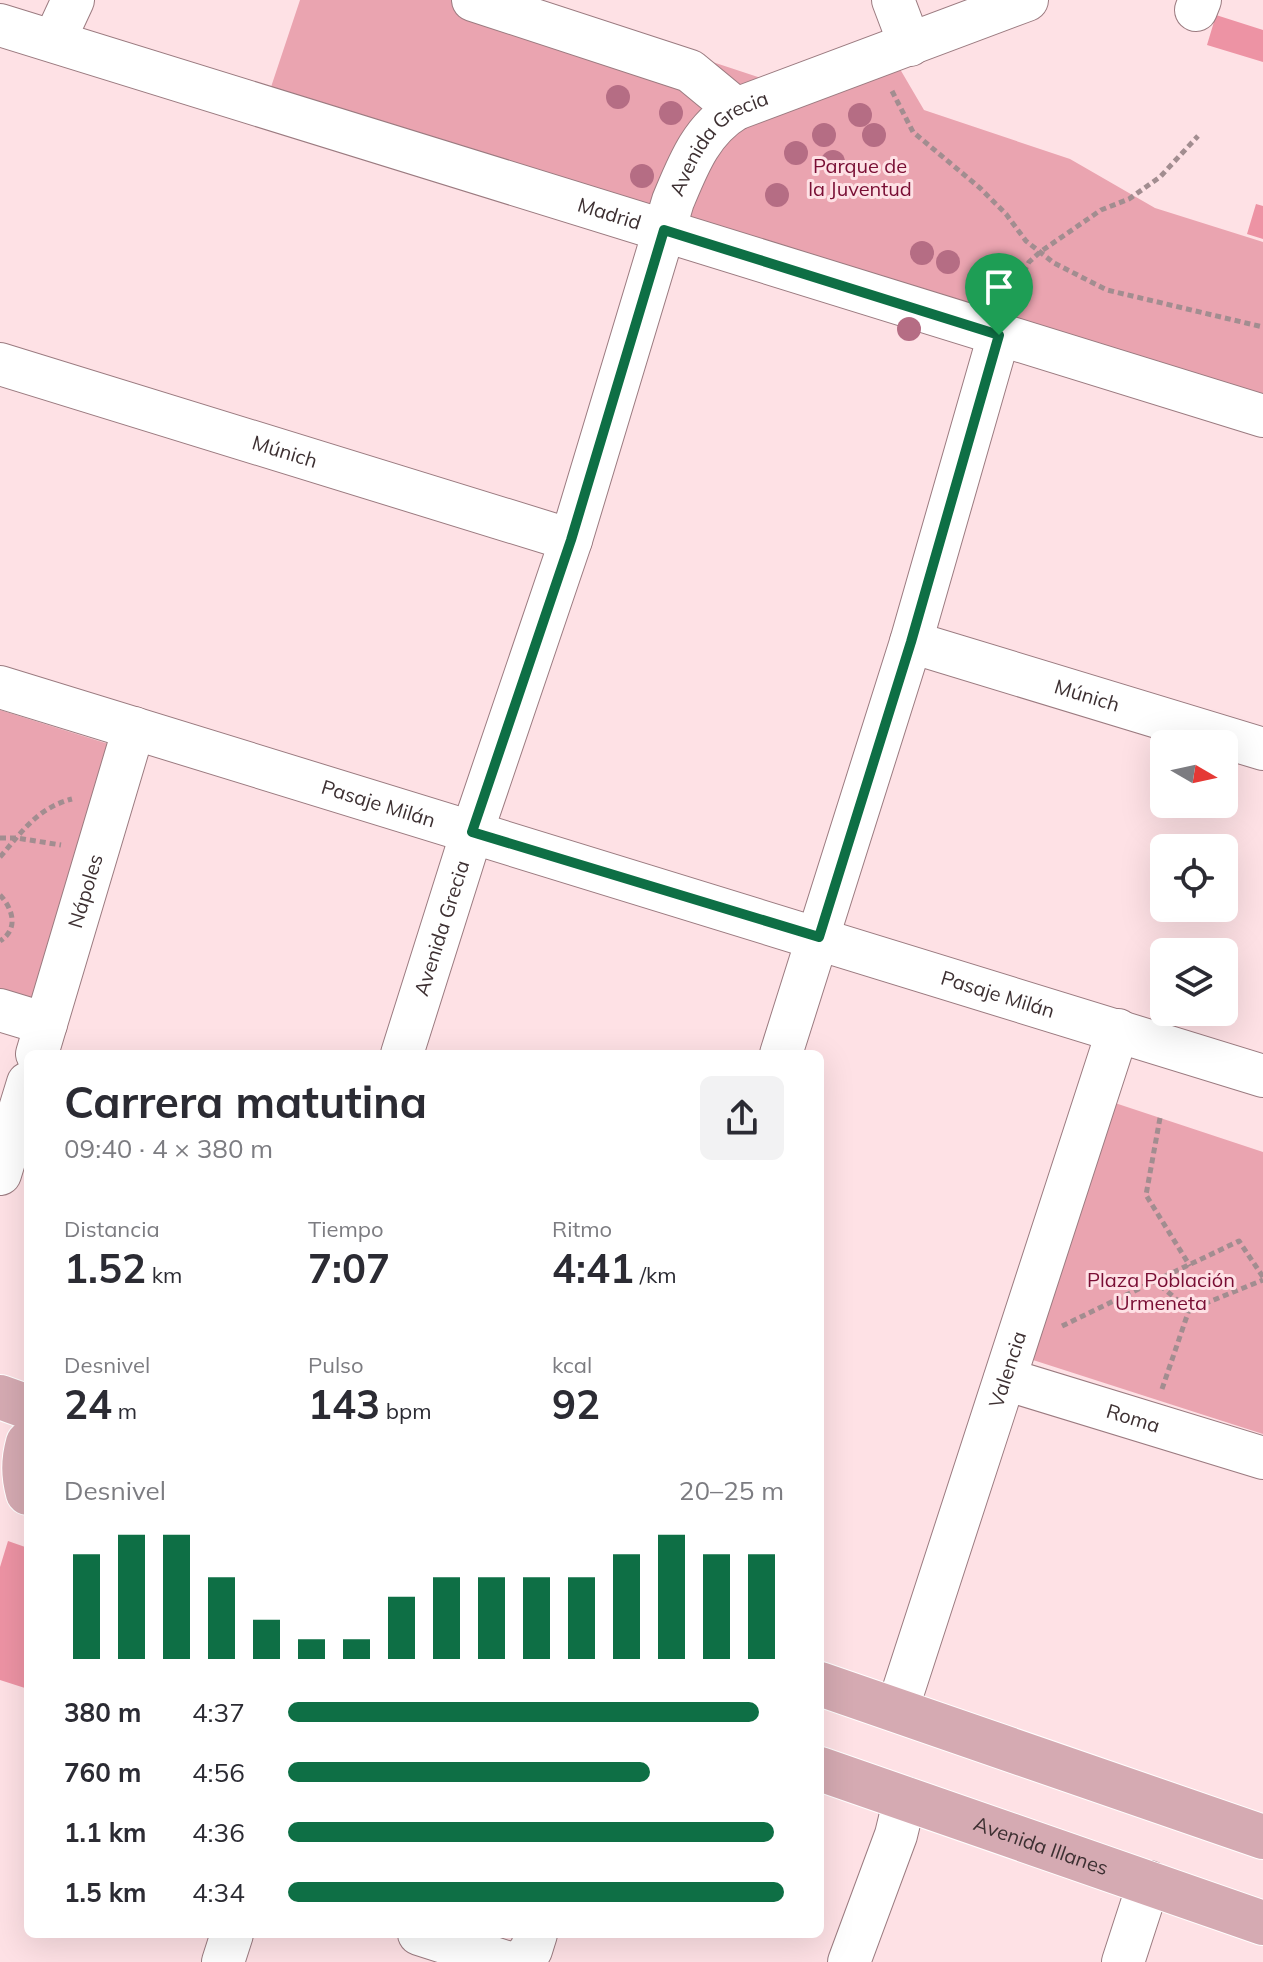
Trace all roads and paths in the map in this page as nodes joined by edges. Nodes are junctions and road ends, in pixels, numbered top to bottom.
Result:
1 (73, 0) edge
2 (473, 0) edge
3 (893, 0) edge
4 (1027, 0) edge
5 (2, 30) edge
6 (54, 41) junction
7 (892, 50) junction
8 (736, 109) junction
9 (1198, 136) dead end
10 (664, 230) junction
11 (1040, 252) junction
12 (1263, 327) edge
13 (999, 335) junction
14 (0, 364) edge
15 (1263, 416) edge
16 (571, 540) junction
17 (911, 642) junction
18 (0, 687) edge
19 (134, 728) junction
20 (1263, 749) edge
21 (114, 794) junction
22 (472, 832) junction
23 (0, 838) edge
24 (17, 838) junction
25 (97, 852) junction
26 (0, 857) edge
27 (0, 895) edge
28 (819, 937) junction
29 (0, 941) edge
30 (0, 1010) edge
31 (1118, 1030) junction
32 (42, 1039) edge
33 (403, 1050) edge
34 (782, 1050) edge
35 (1263, 1076) edge
36 (24, 1096) edge
37 (1160, 1118) dead end
38 (0, 1174) edge
39 (1190, 1266) junction
40 (1263, 1279) edge
41 (1155, 1281) junction
42 (1189, 1310) junction
43 (1061, 1327) dead end
44 (1005, 1379) junction
45 (0, 1397) edge
46 (24, 1406) edge
47 (1150, 1424) junction
48 (1263, 1458) edge
49 (0, 1482) edge
50 (24, 1491) edge
51 (824, 1685) edge
52 (897, 1710) junction
53 (824, 1770) edge
54 (905, 1798) junction
55 (1263, 1837) edge
56 (1149, 1882) junction
57 (1263, 1923) edge
58 (231, 1938) edge
59 (431, 1938) edge
60 (535, 1938) edge
61 (223, 1962) edge
62 (506, 1962) edge
63 (521, 1962) edge
64 (849, 1962) edge
65 (1123, 1962) edge

1 - 6 street
2 - 8 street
3 - 7 street
4 - 7 street, Avenida Grecia
5 - 6 street, Madrid
6 - 10 street, Madrid
7 - 8 street, Avenida Grecia
7 - 11 path
8 - 10 street, Avenida Grecia
9 - 11 path
10 - 13 street, Madrid
10 - 16 street, Avenida Grecia
11 - 12 path
11 - 13 path
13 - 15 street, Madrid
13 - 17 street
14 - 16 street, Múnich
16 - 22 street, Avenida Grecia
17 - 20 street, Múnich
17 - 28 street
18 - 19 street, Pasaje Milán
19 - 21 street, Nápoles
19 - 22 street, Pasaje Milán
21 - 24 path
21 - 25 street, Nápoles
22 - 28 street, Pasaje Milán
22 - 33 street, Avenida Grecia
23 - 24 path
24 - 25 path
24 - 26 path
25 - 32 street, Nápoles
27 - 29 path
28 - 31 street, Pasaje Milán
28 - 34 street
30 - 32 street
31 - 35 street, Pasaje Milán
31 - 44 street, Valencia
36 - 38 street
37 - 39 path
39 - 40 path
39 - 41 path
40 - 42 path
41 - 42 path
41 - 43 path
42 - 47 path
44 - 47 street, Roma
44 - 52 street, Valencia
45 - 46 main road
47 - 48 street, Roma
49 - 50 main road
51 - 52 main road
52 - 55 main road
53 - 54 main road, Avenida Illanes
54 - 56 main road, Avenida Illanes
54 - 64 street
56 - 57 main road, Avenida Illanes
56 - 65 street
58 - 61 street
59 - 62 street
60 - 63 street

